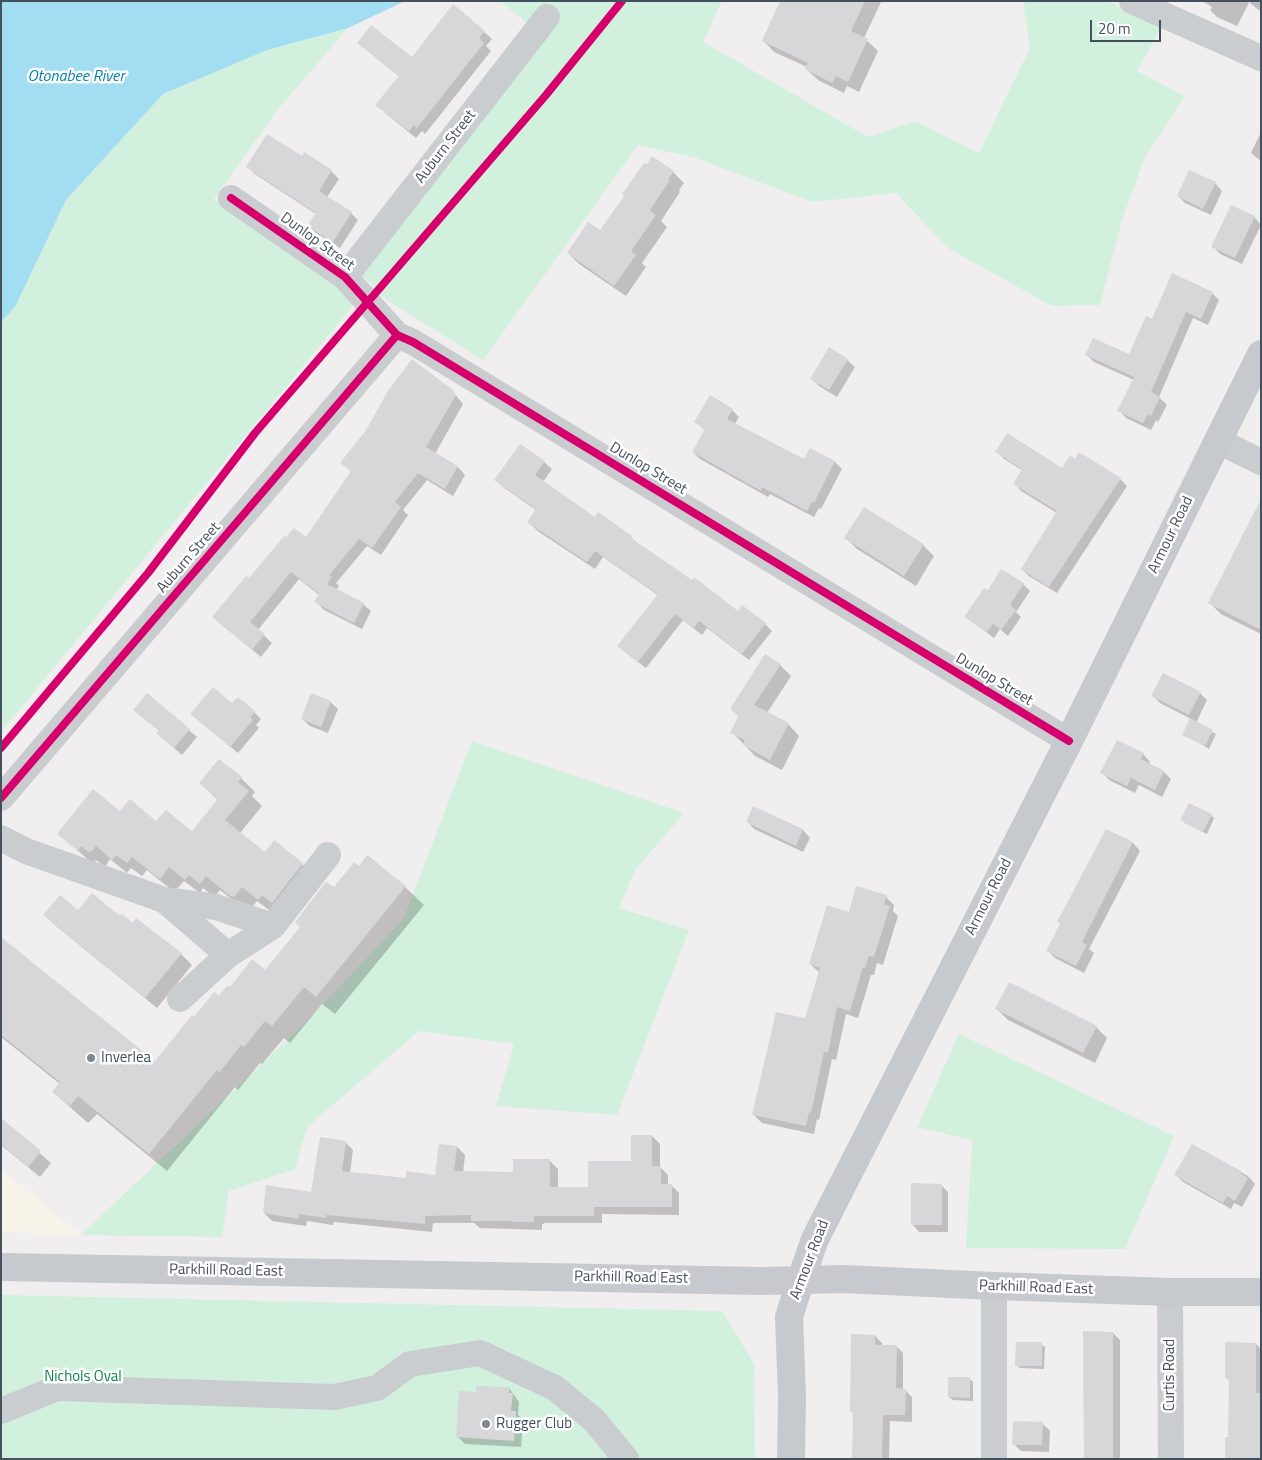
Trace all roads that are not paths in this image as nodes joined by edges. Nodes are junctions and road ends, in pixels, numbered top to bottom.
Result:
1 (1132, 1) edge
2 (547, 17) dead end
3 (1261, 58) edge
4 (231, 198) dead end
5 (345, 277) junction
6 (398, 335) junction
7 (1261, 354) edge
8 (1218, 441) junction
9 (1261, 462) edge
10 (1069, 741) junction
11 (1, 798) edge
12 (1, 838) edge
13 (328, 855) dead end
14 (164, 900) junction
15 (273, 926) junction
16 (228, 955) junction
17 (180, 999) dead end
18 (1, 1267) edge
19 (801, 1279) junction
20 (994, 1286) junction
21 (1170, 1292) junction
22 (1261, 1292) edge
23 (1, 1411) edge
24 (626, 1459) edge
25 (791, 1459) edge
26 (994, 1459) edge
27 (1170, 1459) edge

1 - 3 street
2 - 5 street, Auburn Street
4 - 5 street, Dunlop Street
5 - 6 street, Dunlop Street
6 - 10 street, Dunlop Street
6 - 11 street, Auburn Street
7 - 8 main road, Armour Road
8 - 9 street
8 - 10 main road, Armour Road
10 - 19 main road, Armour Road
12 - 14 street
13 - 15 street
14 - 15 street
14 - 16 street
15 - 16 street
16 - 17 street
18 - 19 main road, Parkhill Road East
19 - 20 main road, Parkhill Road East
19 - 25 main road, Armour Road
20 - 21 main road, Parkhill Road East
20 - 26 street
21 - 22 main road, Parkhill Road East
21 - 27 street, Curtis Road
23 - 24 street

